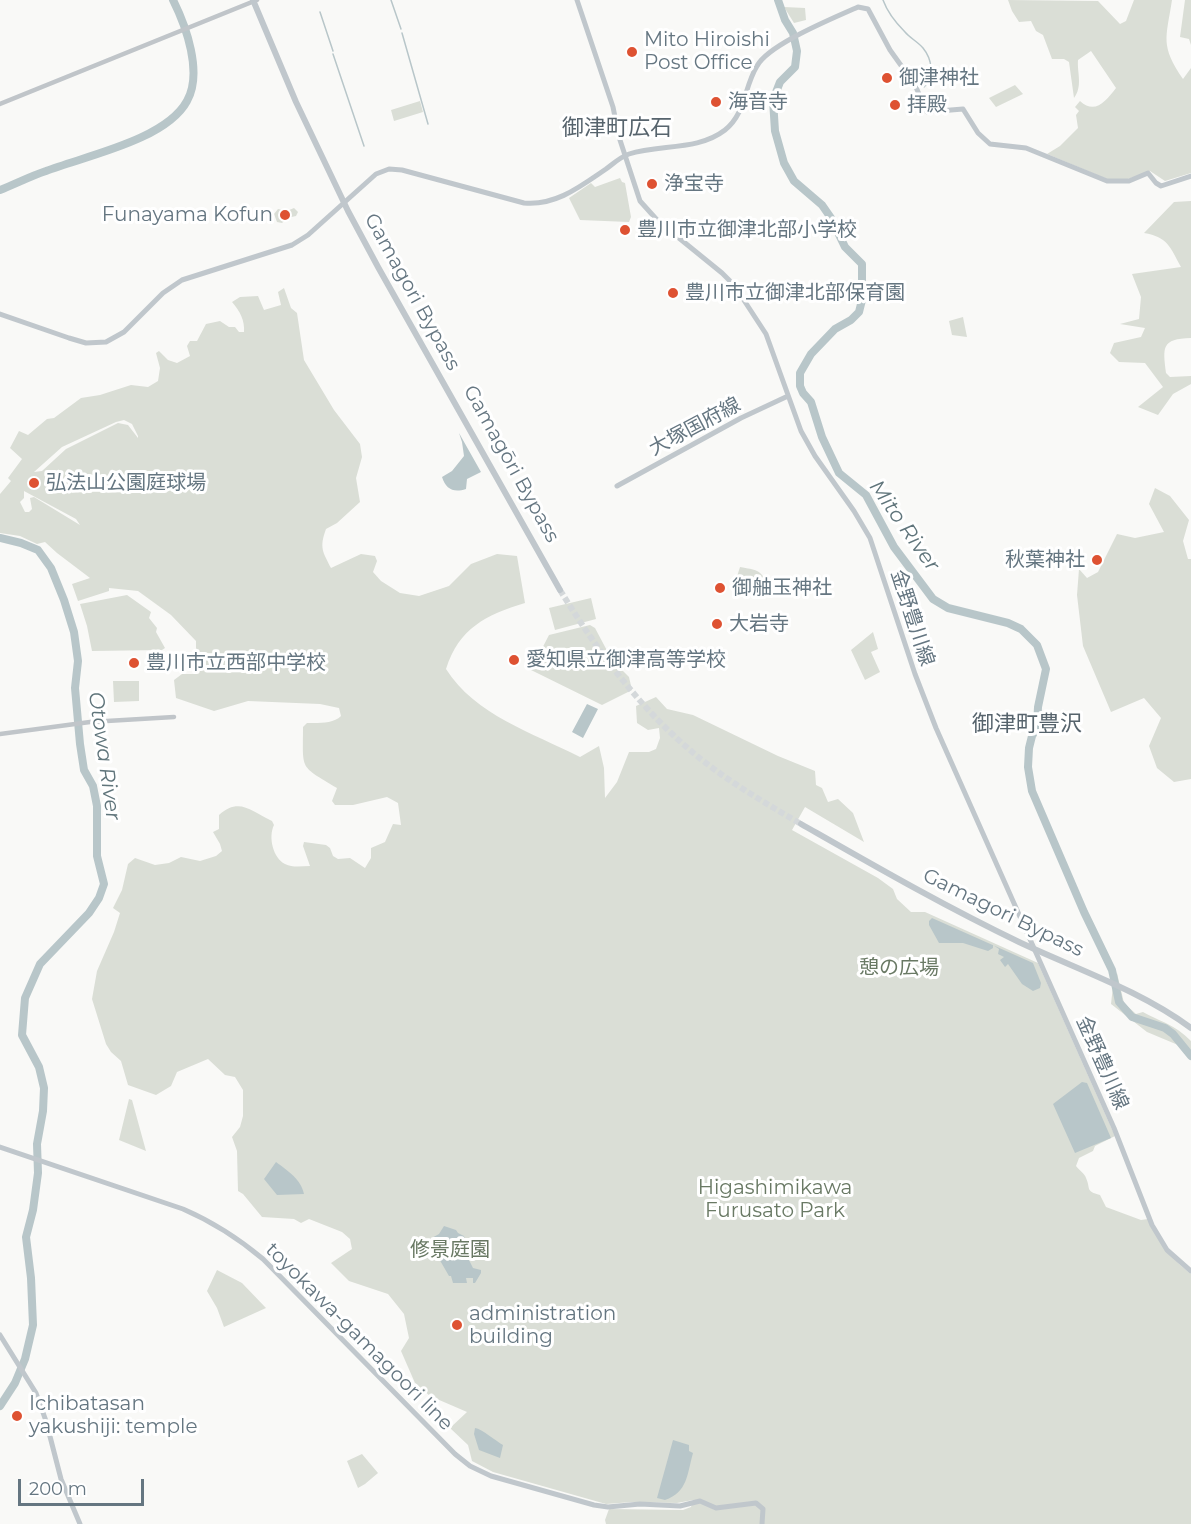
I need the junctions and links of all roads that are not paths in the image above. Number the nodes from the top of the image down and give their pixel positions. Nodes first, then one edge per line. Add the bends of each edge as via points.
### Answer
1 (255, 0) edge
2 (577, 0) edge
3 (0, 104) edge
4 (626, 156) junction
5 (1191, 176) edge
6 (0, 314) edge
7 (788, 396) junction
8 (617, 486) dead end
9 (562, 589) tunnel mouth
10 (174, 717) dead end
11 (0, 734) edge
12 (802, 823) tunnel mouth
13 (1191, 1026) edge
14 (0, 1147) edge
15 (1191, 1271) edge
16 (0, 1335) edge
17 (80, 1524) edge
18 (762, 1524) edge

1 - 3 street
1 - 9 highway, Gamagōri Bypass via 330,168 378,262
2 - 4 main road, 金野豊川線
4 - 5 main road via 702,142 718,135 738,115 759,63 770,51 858,7 868,9 915,85 927,112 963,110 990,144 1026,148 1107,181 1129,181 1148,173 1161,186
4 - 6 main road via 564,196 536,204 402,170 384,171 292,245 182,280 163,293 124,332 106,342 86,343
4 - 7 main road, 金野豊川線 via 637,195 647,212 734,285 766,334
7 - 8 main road, 大塚国府線
7 - 15 main road, 金野豊川線 via 815,456 870,538 936,728 1114,1128 1152,1225 1167,1250
10 - 11 street via 67,724
12 - 13 highway via 1019,940 1125,989
14 - 18 main road, toyokawa-gamagoori line via 183,1209 243,1242 455,1454 482,1472 600,1506 680,1506 699,1501 716,1508 756,1503 763,1509
16 - 17 main road via 30,1381 46,1421 61,1479

